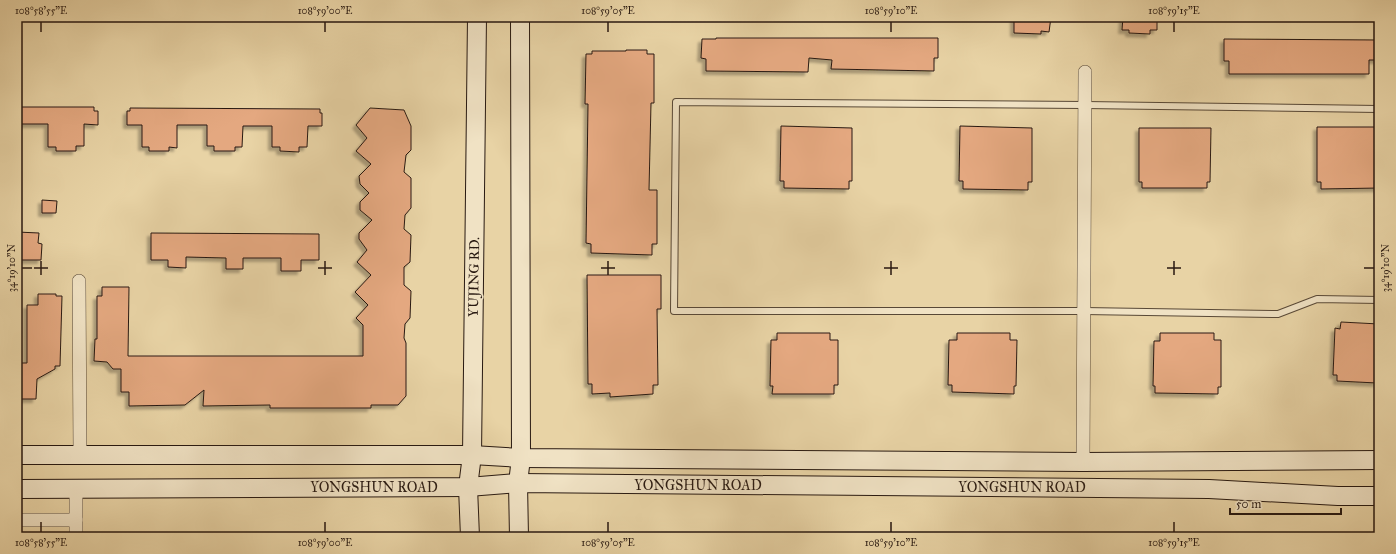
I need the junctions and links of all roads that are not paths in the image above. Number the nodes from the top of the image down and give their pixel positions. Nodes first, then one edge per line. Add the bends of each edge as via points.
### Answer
1 (477, 17) edge
2 (520, 17) edge
3 (1085, 72) dead end
4 (1085, 105) junction
5 (1379, 109) edge
6 (79, 281) dead end
7 (1379, 300) edge
8 (1084, 311) junction
9 (17, 455) edge
10 (80, 455) junction
11 (472, 455) junction
12 (521, 458) junction
13 (1379, 460) edge
14 (1083, 462) junction
15 (518, 483) junction
16 (468, 487) junction
17 (17, 489) edge
18 (76, 489) junction
19 (1379, 496) edge
20 (17, 520) edge
21 (76, 520) junction
22 (76, 537) edge
23 (470, 537) edge
24 (518, 537) edge

1 - 11 main road, YUJING RD.
2 - 12 main road
3 - 4 street
4 - 5 lane
4 - 8 street
4 - 8 lane via 676,102 674,311
6 - 10 street
7 - 8 lane via 1317,299 1278,314
8 - 14 street
9 - 10 main road, YONGSHUN ROAD
10 - 11 main road, YONGSHUN ROAD
11 - 12 main road, YONGSHUN ROAD
11 - 16 main road, YUJING RD.
12 - 14 main road, YONGSHUN ROAD
12 - 15 main road
13 - 14 main road, YONGSHUN ROAD
15 - 16 main road, YONGSHUN ROAD
15 - 19 main road, YONGSHUN ROAD via 1209,489
15 - 24 main road
16 - 18 main road, YONGSHUN ROAD
16 - 23 main road, YUJING RD.
17 - 18 main road, YONGSHUN ROAD
18 - 21 street
20 - 21 street
21 - 22 street

